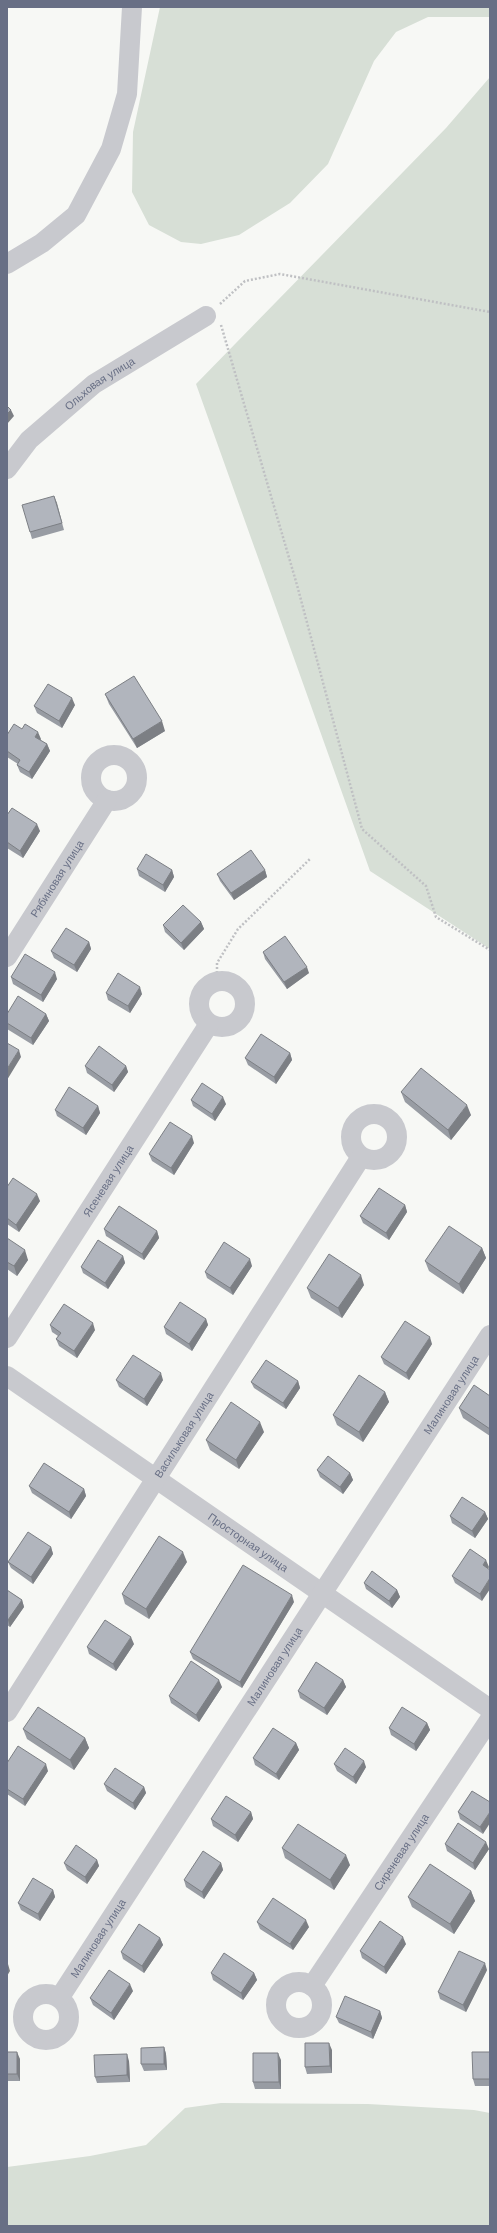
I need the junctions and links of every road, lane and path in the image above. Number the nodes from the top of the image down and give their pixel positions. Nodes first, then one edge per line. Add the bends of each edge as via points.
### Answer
1 (132, 7) edge
2 (7, 264) edge
3 (490, 312) edge
4 (213, 319) junction
5 (7, 469) edge
6 (107, 800) dead end
7 (311, 858) dead end
8 (490, 950) edge
9 (7, 957) edge
10 (217, 981) junction
11 (209, 1024) junction
12 (361, 1157) dead end
13 (490, 1335) edge
14 (7, 1338) edge
15 (7, 1376) edge
16 (157, 1479) junction
17 (323, 1594) junction
18 (490, 1709) edge
19 (7, 1712) edge
20 (490, 1719) edge
21 (312, 1986) dead end
22 (60, 1997) dead end

1 - 2 street via 127,94 111,149 76,215 42,243
3 - 4 path via 280,274 245,281
4 - 5 street, Ольховая улица via 94,384 29,440
4 - 8 path via 297,585 362,829 426,886 436,917
6 - 9 street, Рябиновая улица
7 - 10 path via 238,929 217,963
10 - 11 street via 206,986 198,1003 201,1015
10 - 11 street via 229,982 239,989 245,1000 244,1012 237,1022 226,1028
11 - 14 street, Ясеневая улица
12 - 16 street, Васильковая улица
13 - 17 street, Малиновая улица
15 - 16 street, Просторная улица
16 - 17 street, Просторная улица
16 - 19 street, Васильковая улица
17 - 18 street, Просторная улица
17 - 22 street, Малиновая улица
20 - 21 street, Сиреневая улица

